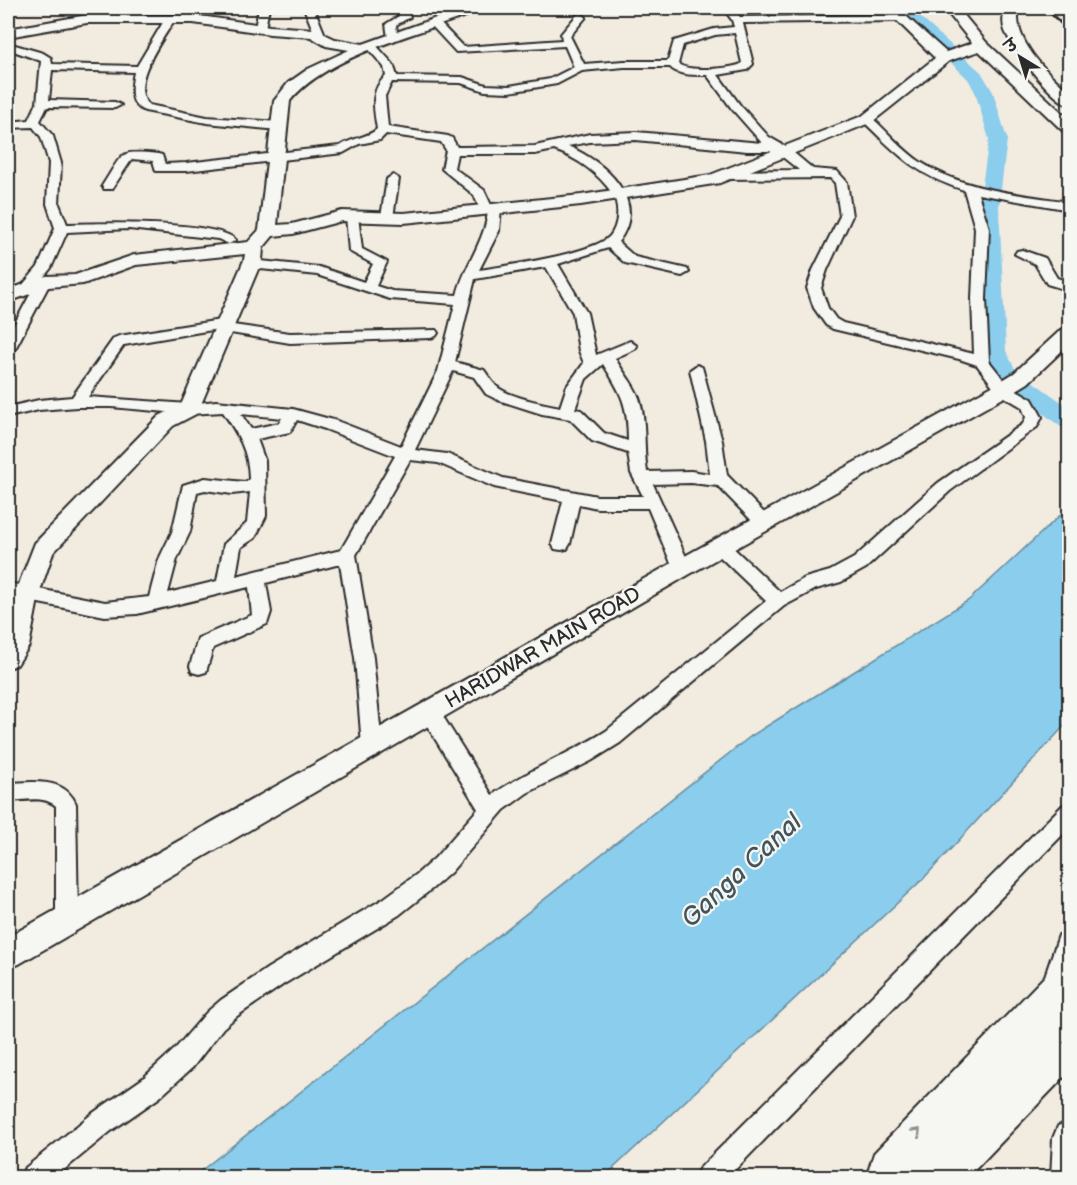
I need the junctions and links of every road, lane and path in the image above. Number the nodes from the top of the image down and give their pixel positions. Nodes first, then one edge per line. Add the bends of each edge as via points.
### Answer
1 (103, 8) edge
2 (264, 8) edge
3 (309, 8) edge
4 (401, 8) edge
5 (475, 8) edge
6 (728, 8) edge
7 (813, 8) edge
8 (951, 8) edge
9 (1012, 8) edge
10 (190, 13) edge
11 (895, 13) edge
12 (581, 17) dead end
13 (10, 18) dead end
14 (806, 18) junction
15 (87, 19) junction
16 (170, 19) junction
17 (435, 24) junction
18 (738, 25) junction
19 (260, 28) junction
20 (25, 30) junction
21 (8, 33) edge
22 (539, 33) dead end
23 (320, 35) junction
24 (393, 38) junction
25 (567, 40) junction
26 (981, 45) junction
27 (365, 47) junction
28 (10, 49) edge
29 (944, 58) junction
30 (673, 64) junction
31 (48, 67) junction
32 (580, 68) junction
33 (140, 69) junction
34 (710, 71) junction
35 (392, 79) junction
36 (1070, 101) edge
37 (43, 103) junction
38 (115, 105) dead end
39 (867, 119) junction
40 (33, 123) junction
41 (8, 125) edge
42 (279, 126) junction
43 (1070, 129) edge
44 (383, 130) junction
45 (555, 146) junction
46 (780, 149) junction
47 (452, 150) junction
48 (275, 158) junction
49 (810, 173) junction
50 (725, 175) junction
51 (393, 179) dead end
52 (108, 186) dead end
53 (981, 189) junction
54 (621, 194) junction
55 (1070, 206) edge
56 (490, 209) junction
57 (352, 216) junction
58 (387, 217) junction
59 (62, 228) junction
60 (268, 231) junction
61 (229, 240) dead end
62 (610, 242) junction
63 (1022, 254) dead end
64 (252, 256) junction
65 (550, 262) junction
66 (682, 272) dead end
67 (470, 276) junction
68 (35, 286) junction
69 (1070, 287) edge
70 (368, 288) junction
71 (8, 296) edge
72 (463, 300) junction
73 (226, 325) junction
74 (1070, 332) edge
75 (431, 333) dead end
76 (630, 346) dead end
77 (8, 349) edge
78 (599, 359) junction
79 (982, 363) junction
80 (447, 365) junction
81 (697, 370) dead end
82 (1010, 384) junction
83 (77, 402) junction
84 (228, 407) junction
85 (189, 409) junction
86 (8, 412) edge
87 (567, 412) junction
88 (293, 414) junction
89 (249, 438) junction
90 (636, 450) junction
91 (405, 454) junction
92 (641, 478) junction
93 (723, 481) junction
94 (257, 482) junction
95 (572, 497) junction
96 (654, 502) junction
97 (764, 523) junction
98 (561, 544) dead end
99 (721, 547) junction
100 (347, 555) junction
101 (682, 568) junction
102 (256, 579) junction
103 (225, 586) junction
104 (8, 590) edge
105 (27, 594) junction
106 (778, 601) junction
107 (156, 603) junction
108 (8, 658) edge
109 (200, 666) dead end
110 (430, 713) junction
111 (372, 746) junction
112 (8, 792) edge
113 (490, 810) junction
114 (1070, 812) edge
115 (67, 919) junction
116 (1070, 946) edge
117 (8, 953) edge
118 (1070, 1012) edge
119 (1070, 1063) edge
120 (1070, 1138) edge
121 (33, 1178) edge
122 (708, 1178) edge
123 (883, 1178) edge
124 (916, 1178) edge
125 (943, 1178) edge
126 (1068, 1178) edge

1 - 15 street
2 - 19 street
3 - 23 street
4 - 24 street via 405,17 391,24
5 - 17 street
6 - 18 street
7 - 14 street
8 - 26 street
9 - 36 street via 1009,25 1046,80
10 - 16 street
10 - 19 street
11 - 14 street
11 - 29 street
12 - 25 street
13 - 20 street
14 - 18 street
15 - 16 street
15 - 20 street
16 - 33 street
17 - 24 street
17 - 25 street via 460,50
18 - 30 street via 678,43
18 - 34 street via 747,67
19 - 23 street
20 - 21 street
22 - 25 street
23 - 27 street via 331,43
24 - 27 street
25 - 32 street
26 - 29 street
26 - 43 street
27 - 35 street via 389,66
27 - 42 street via 287,92
28 - 31 street via 44,56
29 - 39 street
30 - 32 street
30 - 34 street via 682,70
31 - 33 street
31 - 37 street
32 - 35 street via 552,82 509,89 485,88 462,80
33 - 42 street via 136,96 145,108 207,120
34 - 46 street via 765,140
35 - 44 street via 385,82 378,97
37 - 38 street
37 - 40 street
39 - 46 street
39 - 53 street via 918,166
40 - 41 street
40 - 59 street via 51,143 56,178 53,204
42 - 48 street
44 - 47 street via 444,139
44 - 48 street via 376,137 355,141 343,149
45 - 46 street via 590,138 636,136
45 - 47 street via 496,152
45 - 54 street via 587,159
46 - 49 street
46 - 50 street
47 - 56 street via 448,170 480,193
48 - 52 street via 164,168 158,167 158,158 130,155
48 - 60 street
49 - 50 street
49 - 79 street via 836,175 845,198 844,225 814,288 831,322
50 - 54 street
51 - 58 street
53 - 55 street via 1036,195
53 - 79 street via 975,200 982,228
54 - 56 street
54 - 62 street via 624,214
56 - 58 street
56 - 67 street via 492,231
57 - 58 street
57 - 60 street
57 - 70 street via 356,251 380,262
59 - 61 street via 129,225 221,235
59 - 68 street
60 - 64 street
62 - 65 street
62 - 66 street via 630,260
63 - 69 street via 1040,261 1052,280
64 - 68 street via 134,260 77,280
64 - 70 street via 319,271
64 - 73 street
65 - 67 street
65 - 78 street via 583,321 584,348
67 - 72 street
68 - 71 street
68 - 77 street
70 - 72 street via 397,296
72 - 80 street
73 - 75 street via 290,338
73 - 83 street via 119,341
73 - 85 street
74 - 82 street, HARIDWAR MAIN ROAD
76 - 78 street
78 - 87 street via 577,379
78 - 90 street via 631,397
79 - 82 street
80 - 87 street via 478,373 491,390 503,396 542,409
80 - 91 street
81 - 93 street via 714,441 716,469
82 - 97 street, HARIDWAR MAIN ROAD
82 - 106 street via 1032,410 1034,417 1029,427 944,487 860,562
83 - 85 street
83 - 86 street
84 - 85 street
84 - 88 street
84 - 89 street
85 - 105 street via 166,421 43,549
87 - 90 street via 581,417 598,437
88 - 89 street via 284,428 255,432
88 - 91 street
89 - 94 street via 257,461
90 - 92 street
91 - 95 street via 429,455 488,480
91 - 100 street
92 - 93 street
92 - 96 street
93 - 97 street
94 - 103 street via 260,496 252,530 233,544
94 - 107 street via 245,488 198,485 189,489 181,532 168,559
95 - 96 street via 597,502
95 - 98 street
96 - 101 street
97 - 99 street, HARIDWAR MAIN ROAD
99 - 101 street, HARIDWAR MAIN ROAD
99 - 106 street
100 - 102 street
100 - 111 street via 364,658
101 - 110 street, HARIDWAR MAIN ROAD
102 - 103 street
102 - 109 street via 261,619 205,643
103 - 107 street
104 - 105 street
105 - 107 street via 105,609
105 - 108 street via 17,646
106 - 113 street via 613,737 520,787
110 - 111 street, HARIDWAR MAIN ROAD
110 - 113 street
111 - 115 street, HARIDWAR MAIN ROAD
112 - 115 street via 55,792 66,804
113 - 121 street via 425,881 391,907 229,1008 184,1059
114 - 122 street
115 - 117 street, HARIDWAR MAIN ROAD
123 -> 116 street via 886,1165 1057,986
118 - 124 street
119 - 125 street via 1061,1058 1055,1062
120 - 126 street

